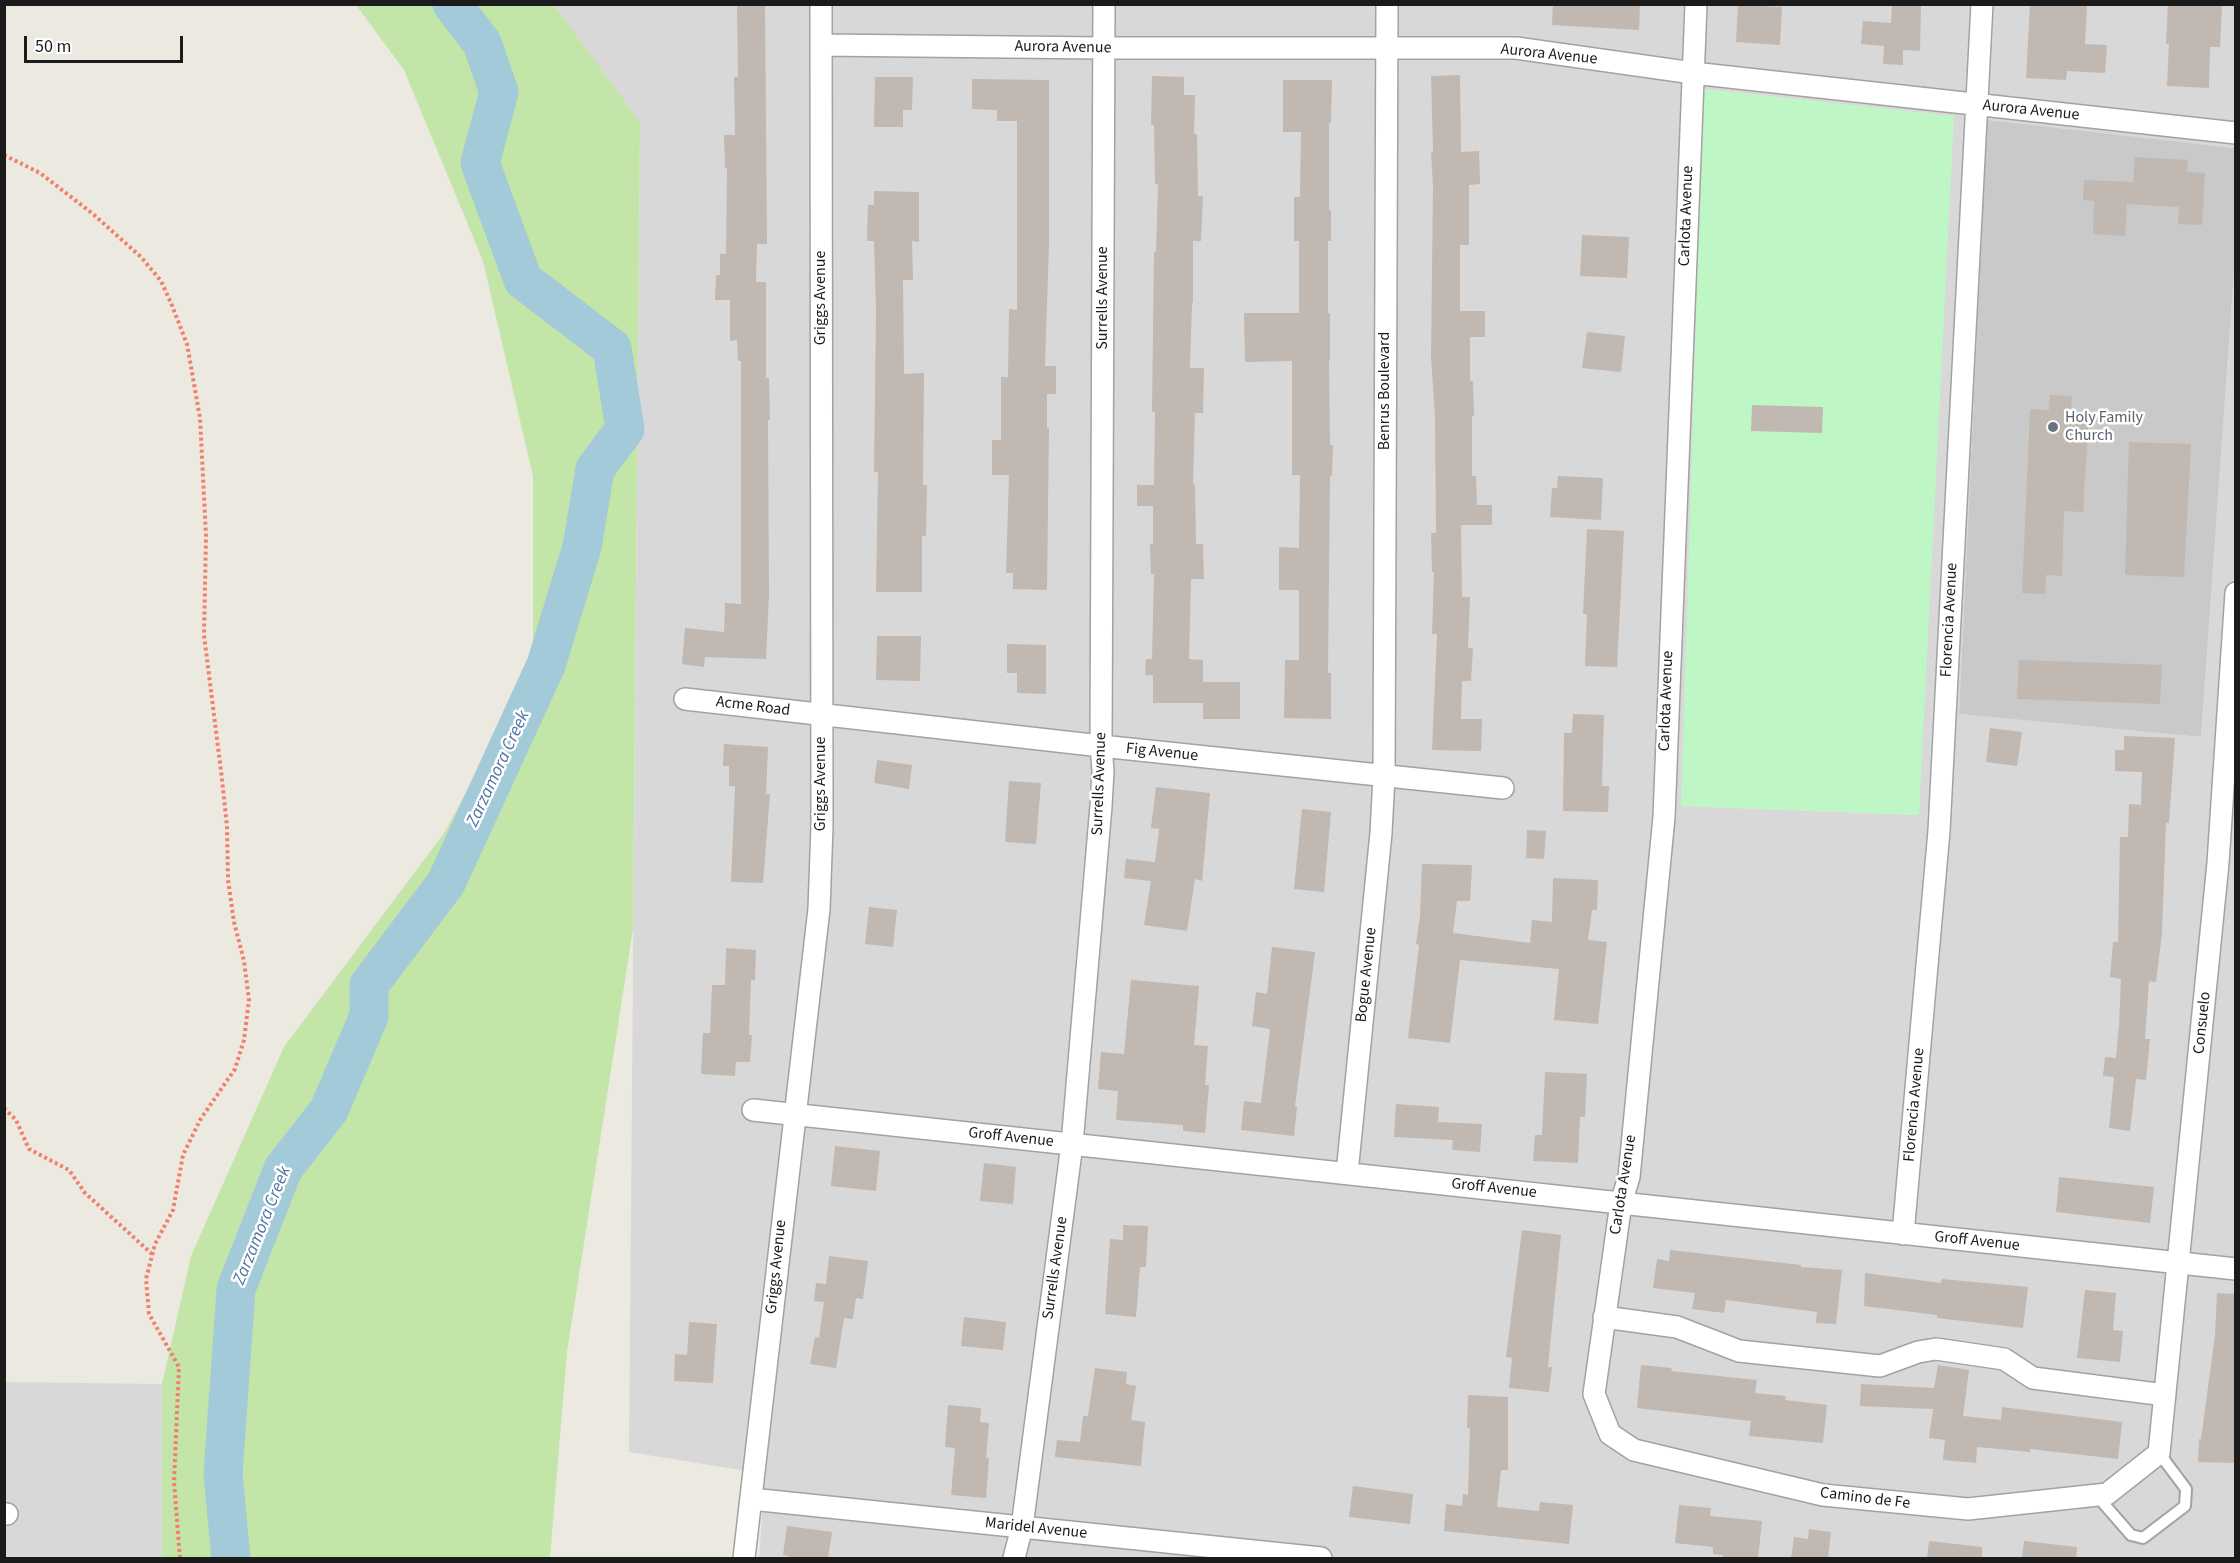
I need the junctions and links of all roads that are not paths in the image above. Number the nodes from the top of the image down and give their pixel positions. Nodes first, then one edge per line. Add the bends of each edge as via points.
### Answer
1 (821, 4) edge
2 (1104, 4) edge
3 (1387, 4) edge
4 (1695, 4) edge
5 (1982, 4) edge
6 (821, 45) junction
7 (1104, 48) junction
8 (1387, 49) junction
9 (1693, 73) junction
10 (1977, 105) junction
11 (2235, 133) edge
12 (2235, 593) edge
13 (685, 699) dead end
14 (821, 714) junction
15 (1101, 746) junction
16 (1384, 777) junction
17 (1503, 788) dead end
18 (753, 1110) dead end
19 (794, 1114) junction
20 (1072, 1144) junction
21 (1347, 1173) junction
22 (1621, 1203) junction
23 (1903, 1234) junction
24 (2179, 1264) junction
25 (2235, 1269) edge
26 (1604, 1317) junction
27 (1594, 1394) joint
28 (2165, 1395) junction
29 (2159, 1453) junction
30 (2097, 1496) junction
31 (751, 1499) junction
32 (1022, 1527) junction
33 (744, 1558) edge
34 (1014, 1558) edge
35 (1321, 1558) edge

1 - 6 street, Griggs Avenue
2 - 7 street, Surrells Avenue
3 - 8 street, Benrus Boulevard
4 - 9 street, Carlota Avenue
5 - 10 street, Florencia Avenue
6 - 7 street, Aurora Avenue
6 - 14 street, Griggs Avenue
7 - 8 street, Aurora Avenue
7 - 15 street, Surrells Avenue
8 - 9 street, Aurora Avenue via 1516,48
8 - 16 street, Benrus Boulevard
9 - 10 street, Aurora Avenue
9 - 22 street, Carlota Avenue via 1664,817 1629,1177
10 - 11 street, Aurora Avenue
10 - 23 street, Florencia Avenue via 1939,831
12 - 24 street, Consuelo via 2218,862
13 - 14 street, Acme Road
14 - 15 street, Fig Avenue
14 - 19 street, Griggs Avenue via 819,909
15 - 16 street, Fig Avenue
15 - 20 street, Surrells Avenue via 1101,806
16 - 17 street, Fig Avenue
16 - 21 street, Bogue Avenue
18 - 19 street, Groff Avenue
19 - 20 street, Groff Avenue
19 - 31 street, Griggs Avenue
20 - 21 street, Groff Avenue
20 - 32 street, Surrells Avenue
21 - 22 street, Groff Avenue
22 - 23 street, Groff Avenue
22 - 26 street, Carlota Avenue
23 - 24 street, Groff Avenue
24 - 25 street, Groff Avenue
24 - 28 street, Consuelo
26 - 27 street, Carlota Avenue
26 - 28 street via 1677,1327 1739,1350 1880,1366 1936,1349 2004,1359 2033,1378
27 - 30 street, Camino de Fe via 1610,1434 1635,1450 1823,1495 1968,1509
28 - 29 street, Consuelo
29 - 30 street, Camino de Fe via 2107,1494
29 - 30 lane via 2186,1489 2185,1506 2143,1538 2131,1535
31 - 32 street, Maridel Avenue
31 - 33 street, Griggs Avenue
32 - 34 street, Surrells Avenue
32 - 35 street, Maridel Avenue

